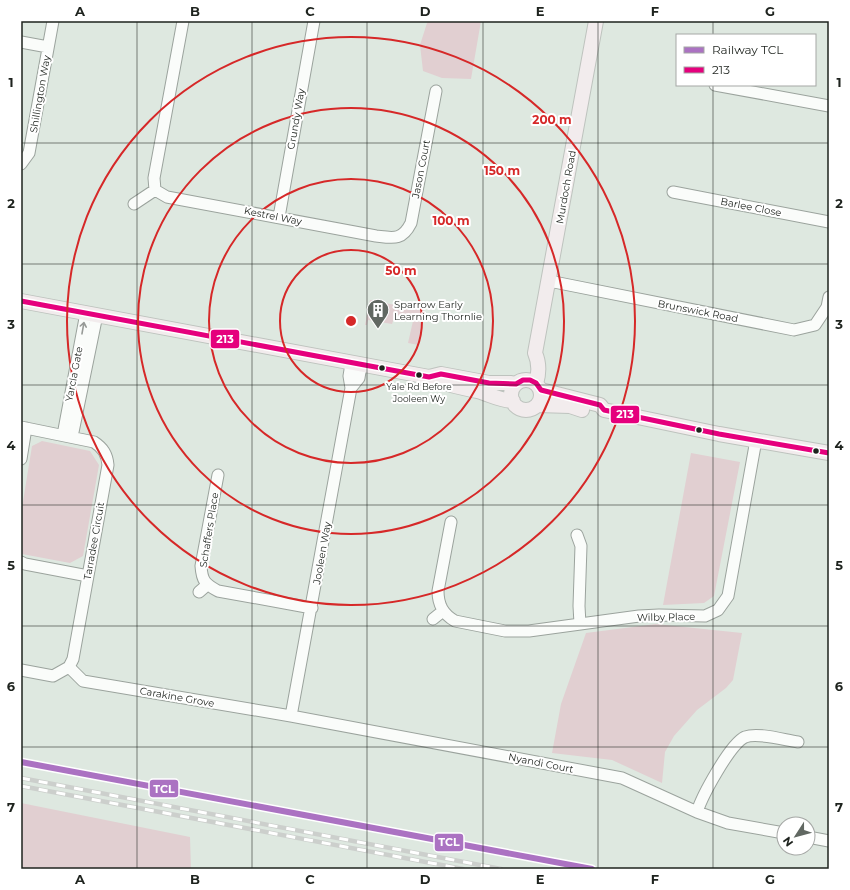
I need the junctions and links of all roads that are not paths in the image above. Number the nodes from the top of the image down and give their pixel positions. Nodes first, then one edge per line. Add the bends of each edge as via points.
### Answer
1 (53, 21) edge
2 (183, 21) edge
3 (314, 21) edge
4 (596, 21) edge
5 (21, 42) edge
6 (48, 47) junction
7 (720, 86) edge
8 (436, 91) dead end
9 (829, 106) edge
10 (21, 164) edge
11 (155, 190) junction
12 (673, 192) dead end
13 (134, 204) dead end
14 (279, 217) junction
15 (829, 222) edge
16 (393, 238) joint
17 (549, 281) junction
18 (829, 297) edge
19 (21, 301) edge
20 (91, 314) junction
21 (356, 364) junction
22 (429, 378) junction
23 (529, 384) junction
24 (513, 402) junction
25 (538, 405) junction
26 (604, 410) junction
27 (24, 428) edge
28 (68, 436) junction
29 (756, 440) junction
30 (829, 453) edge
31 (21, 459) edge
32 (218, 475) dead end
33 (451, 522) dead end
34 (577, 535) dead end
35 (21, 562) edge
36 (88, 576) junction
37 (312, 608) junction
38 (444, 611) junction
39 (433, 619) dead end
40 (580, 624) junction
41 (69, 667) junction
42 (21, 670) edge
43 (291, 716) junction
44 (798, 742) dead end
45 (696, 812) junction
46 (776, 832) edge
47 (816, 839) edge
48 (829, 841) edge

1 - 6 street, Shillington Way
2 - 11 street via 154,178
3 - 14 street, Grundy Way
4 - 17 main road, Murdoch Road
5 - 6 street
6 - 10 street, Shillington Way via 29,153
7 - 9 street
8 - 16 street, Jason Court via 411,223 404,234
11 - 13 street
11 - 14 street, Kestrel Way via 167,197
12 - 15 street, Barlee Close
14 - 16 street, Kestrel Way
17 - 18 street, Brunswick Road via 794,330 815,325 827,307
17 - 23 main road, Murdoch Road via 536,353 538,377
19 - 20 main road
20 - 21 main road
20 - 28 street, Yarcla Gate
21 - 22 main road
21 - 37 street, Jooleen Way via 358,378 351,388
22 - 23 main road via 442,374 489,383
22 - 24 main road
23 - 24 main road via 512,392
23 - 25 main road via 541,398
23 - 26 main road via 600,405
24 - 25 main road via 524,410
25 - 26 main road via 570,406 598,412
26 - 29 main road
27 - 28 street, Tarradee Circuit
27 - 31 street
28 - 36 street, Tarradee Circuit via 94,442 107,455 108,465
29 - 30 main road
29 - 40 street, Wilby Place via 728,596 718,610 705,616 639,616
32 - 37 street, Schaffers Place via 201,566 203,588
33 - 38 street via 438,591 440,605
34 - 40 street via 581,546
35 - 36 street
36 - 41 street, Tarradee Circuit via 73,659
37 - 43 street, Jooleen Way
38 - 39 street
38 - 40 street, Wilby Place via 455,621 505,631 529,631
41 - 42 street via 53,676
41 - 43 street, Carakine Grove via 83,681
43 - 45 street, Nyandi Court via 622,778
44 - 45 street via 761,735 745,737 733,748 704,794
45 - 46 street, Nyandi Court via 728,823
47 - 48 street

